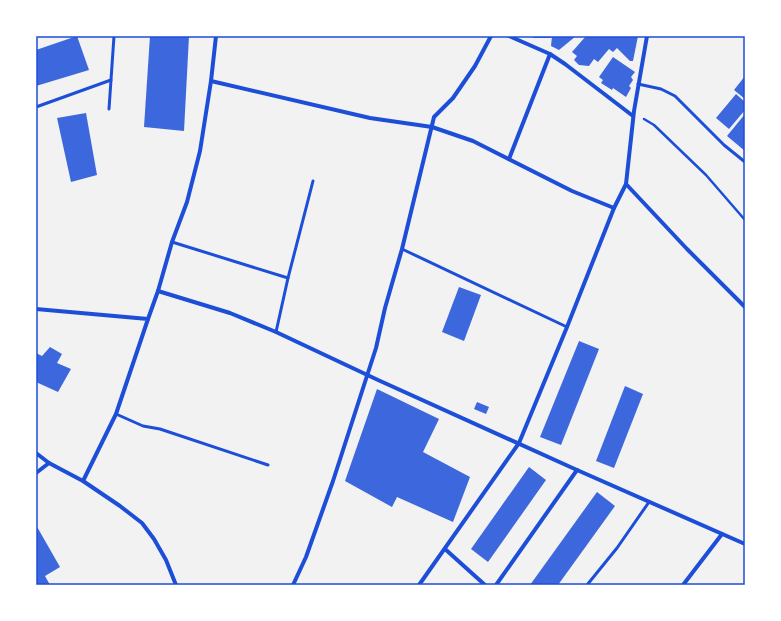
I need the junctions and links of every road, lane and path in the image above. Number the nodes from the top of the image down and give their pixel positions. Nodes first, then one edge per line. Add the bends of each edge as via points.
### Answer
1 (114, 36) edge
2 (216, 36) edge
3 (491, 36) edge
4 (509, 36) edge
5 (647, 36) edge
6 (550, 54) junction
7 (111, 80) junction
8 (211, 82) junction
9 (638, 84) junction
10 (36, 107) edge
11 (109, 109) dead end
12 (633, 114) junction
13 (432, 127) junction
14 (509, 159) junction
15 (745, 162) edge
16 (312, 181) dead end
17 (626, 184) junction
18 (614, 208) junction
19 (745, 220) edge
20 (172, 242) junction
21 (402, 249) junction
22 (288, 278) junction
23 (158, 292) junction
24 (745, 306) edge
25 (36, 309) edge
26 (148, 319) junction
27 (567, 326) junction
28 (276, 332) junction
29 (368, 375) junction
30 (116, 414) junction
31 (519, 443) junction
32 (36, 453) edge
33 (49, 463) junction
34 (268, 465) dead end
35 (578, 470) junction
36 (36, 473) edge
37 (82, 481) junction
38 (649, 502) junction
39 (722, 534) junction
40 (745, 544) edge
41 (445, 549) junction
42 (176, 585) edge
43 (292, 585) edge
44 (419, 585) edge
45 (485, 585) edge
46 (496, 585) edge
47 (587, 585) edge
48 (683, 585) edge

1 - 7 lane
2 - 8 street
3 - 13 street via 475,66 453,98 434,117
4 - 6 street
5 - 9 street
6 - 12 street
6 - 14 street
7 - 10 lane
7 - 11 lane
8 - 13 street via 370,118
8 - 20 street via 200,151 187,202
9 - 12 street
9 - 15 lane via 661,89 675,96 724,145
12 - 17 street
12 - 19 path via 654,125 706,175
13 - 14 street via 473,141
13 - 21 street
14 - 18 street via 572,191
16 - 22 lane
17 - 18 street
17 - 24 street
18 - 27 street
20 - 22 lane
20 - 23 street
21 - 27 lane
21 - 29 street
22 - 28 lane
23 - 26 street
23 - 28 street via 230,313
25 - 26 street
26 - 30 street
27 - 31 street
28 - 29 street
29 - 31 street
29 - 43 street via 306,557
30 - 34 lane via 143,426 160,429
30 - 37 street
31 - 35 street
31 - 41 street
32 - 33 street
33 - 36 street
33 - 37 street
35 - 38 street
35 - 46 street
37 - 42 street via 142,523 166,560
38 - 39 street
38 - 47 lane
39 - 40 street
39 - 48 street
41 - 44 street
41 - 45 street

